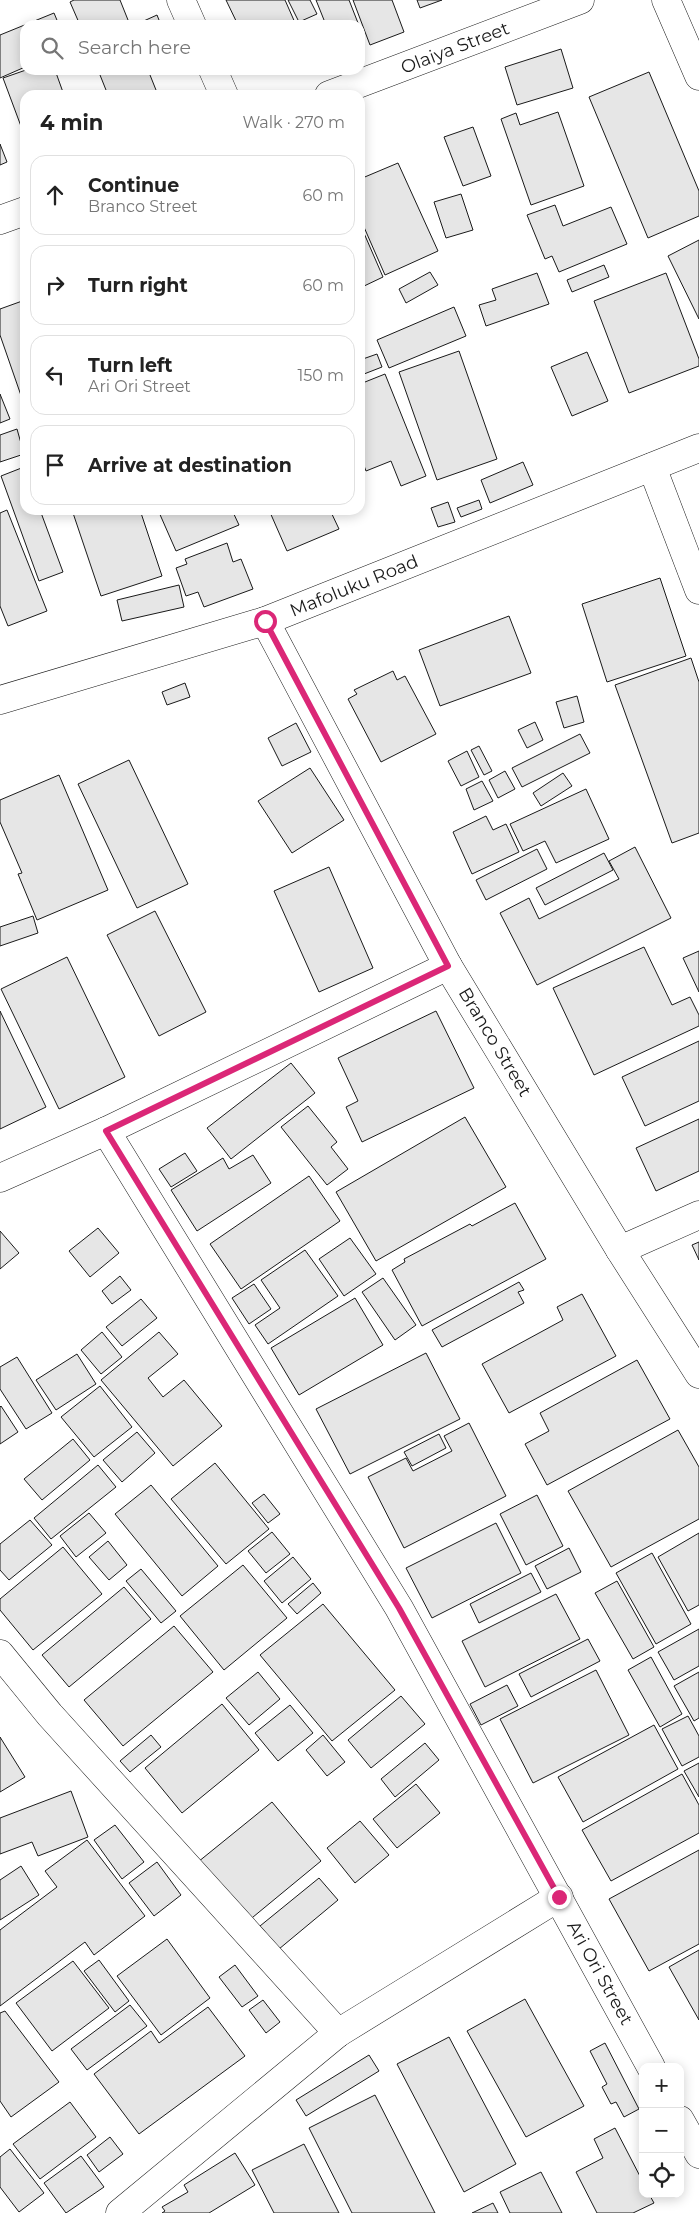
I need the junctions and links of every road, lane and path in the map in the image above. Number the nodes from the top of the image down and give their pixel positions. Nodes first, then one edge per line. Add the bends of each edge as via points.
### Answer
1 (181, 0) edge
2 (580, 0) edge
3 (666, 0) edge
4 (190, 20) edge
5 (215, 75) edge
6 (699, 76) edge
7 (222, 90) edge
8 (342, 90) edge
9 (20, 213) edge
10 (0, 220) edge
11 (699, 448) edge
12 (652, 467) junction
13 (699, 590) edge
14 (265, 621) junction
15 (0, 700) edge
16 (448, 966) junction
17 (106, 1131) junction
18 (0, 1178) edge
19 (699, 1214) edge
20 (620, 1250) junction
21 (699, 1374) edge
22 (0, 1654) edge
23 (559, 1897) junction
24 (338, 2033) junction
25 (649, 2063) edge
26 (684, 2127) edge
27 (699, 2154) edge
28 (120, 2213) edge

1 - 4 street
2 - 8 street, Olaiya Street
3 - 6 street
5 - 7 street
9 - 10 street
11 - 12 street, Mafoluku Road
12 - 13 street
12 - 14 street, Mafoluku Road
14 - 15 street, Mafoluku Road
14 - 16 street, Branco Street
16 - 17 street
16 - 20 street, Branco Street
17 - 18 street
17 - 23 street, Ari Ori Street via 399,1608
19 - 20 street
20 - 21 street, Branco Street
22 - 24 street via 50,1714
23 - 24 street
23 - 25 street, Ari Ori Street
24 - 28 street
26 - 27 street

